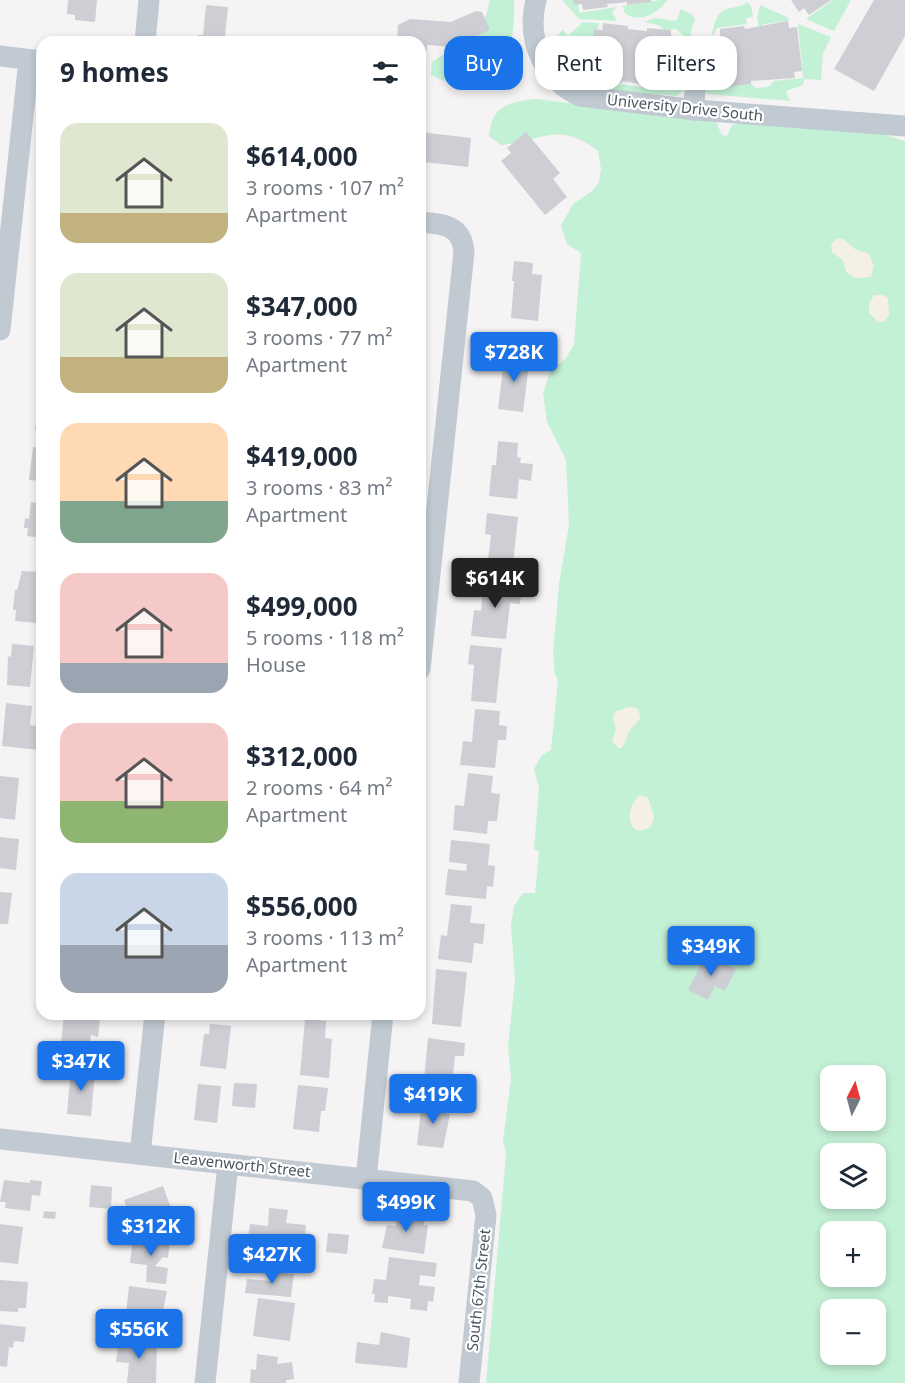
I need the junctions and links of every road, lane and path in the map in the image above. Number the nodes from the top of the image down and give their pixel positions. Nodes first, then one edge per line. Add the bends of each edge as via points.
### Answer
1 (149, 0) edge
2 (536, 0) edge
3 (146, 36) edge
4 (0, 56) edge
5 (36, 60) edge
6 (695, 90) edge
7 (693, 110) junction
8 (905, 126) edge
9 (426, 223) edge
10 (0, 330) edge
11 (426, 612) edge
12 (154, 1020) edge
13 (382, 1020) edge
14 (0, 1139) edge
15 (140, 1154) junction
16 (228, 1164) junction
17 (366, 1179) junction
18 (482, 1198) joint
19 (204, 1383) edge
20 (469, 1383) edge

1 - 3 street
2 - 7 street, University Drive South via 533,32 537,51 547,71 568,90 595,99
4 - 5 street
5 - 10 street
6 - 7 street
7 - 8 street, University Drive South
9 - 11 street via 452,228 463,240 464,252
12 - 15 street
13 - 17 street
14 - 15 street, Leavenworth Street
15 - 16 street, Leavenworth Street
16 - 17 street, Leavenworth Street
16 - 19 street
17 - 18 street, Leavenworth Street via 465,1188
18 - 20 street, South 67th Street via 486,1215

